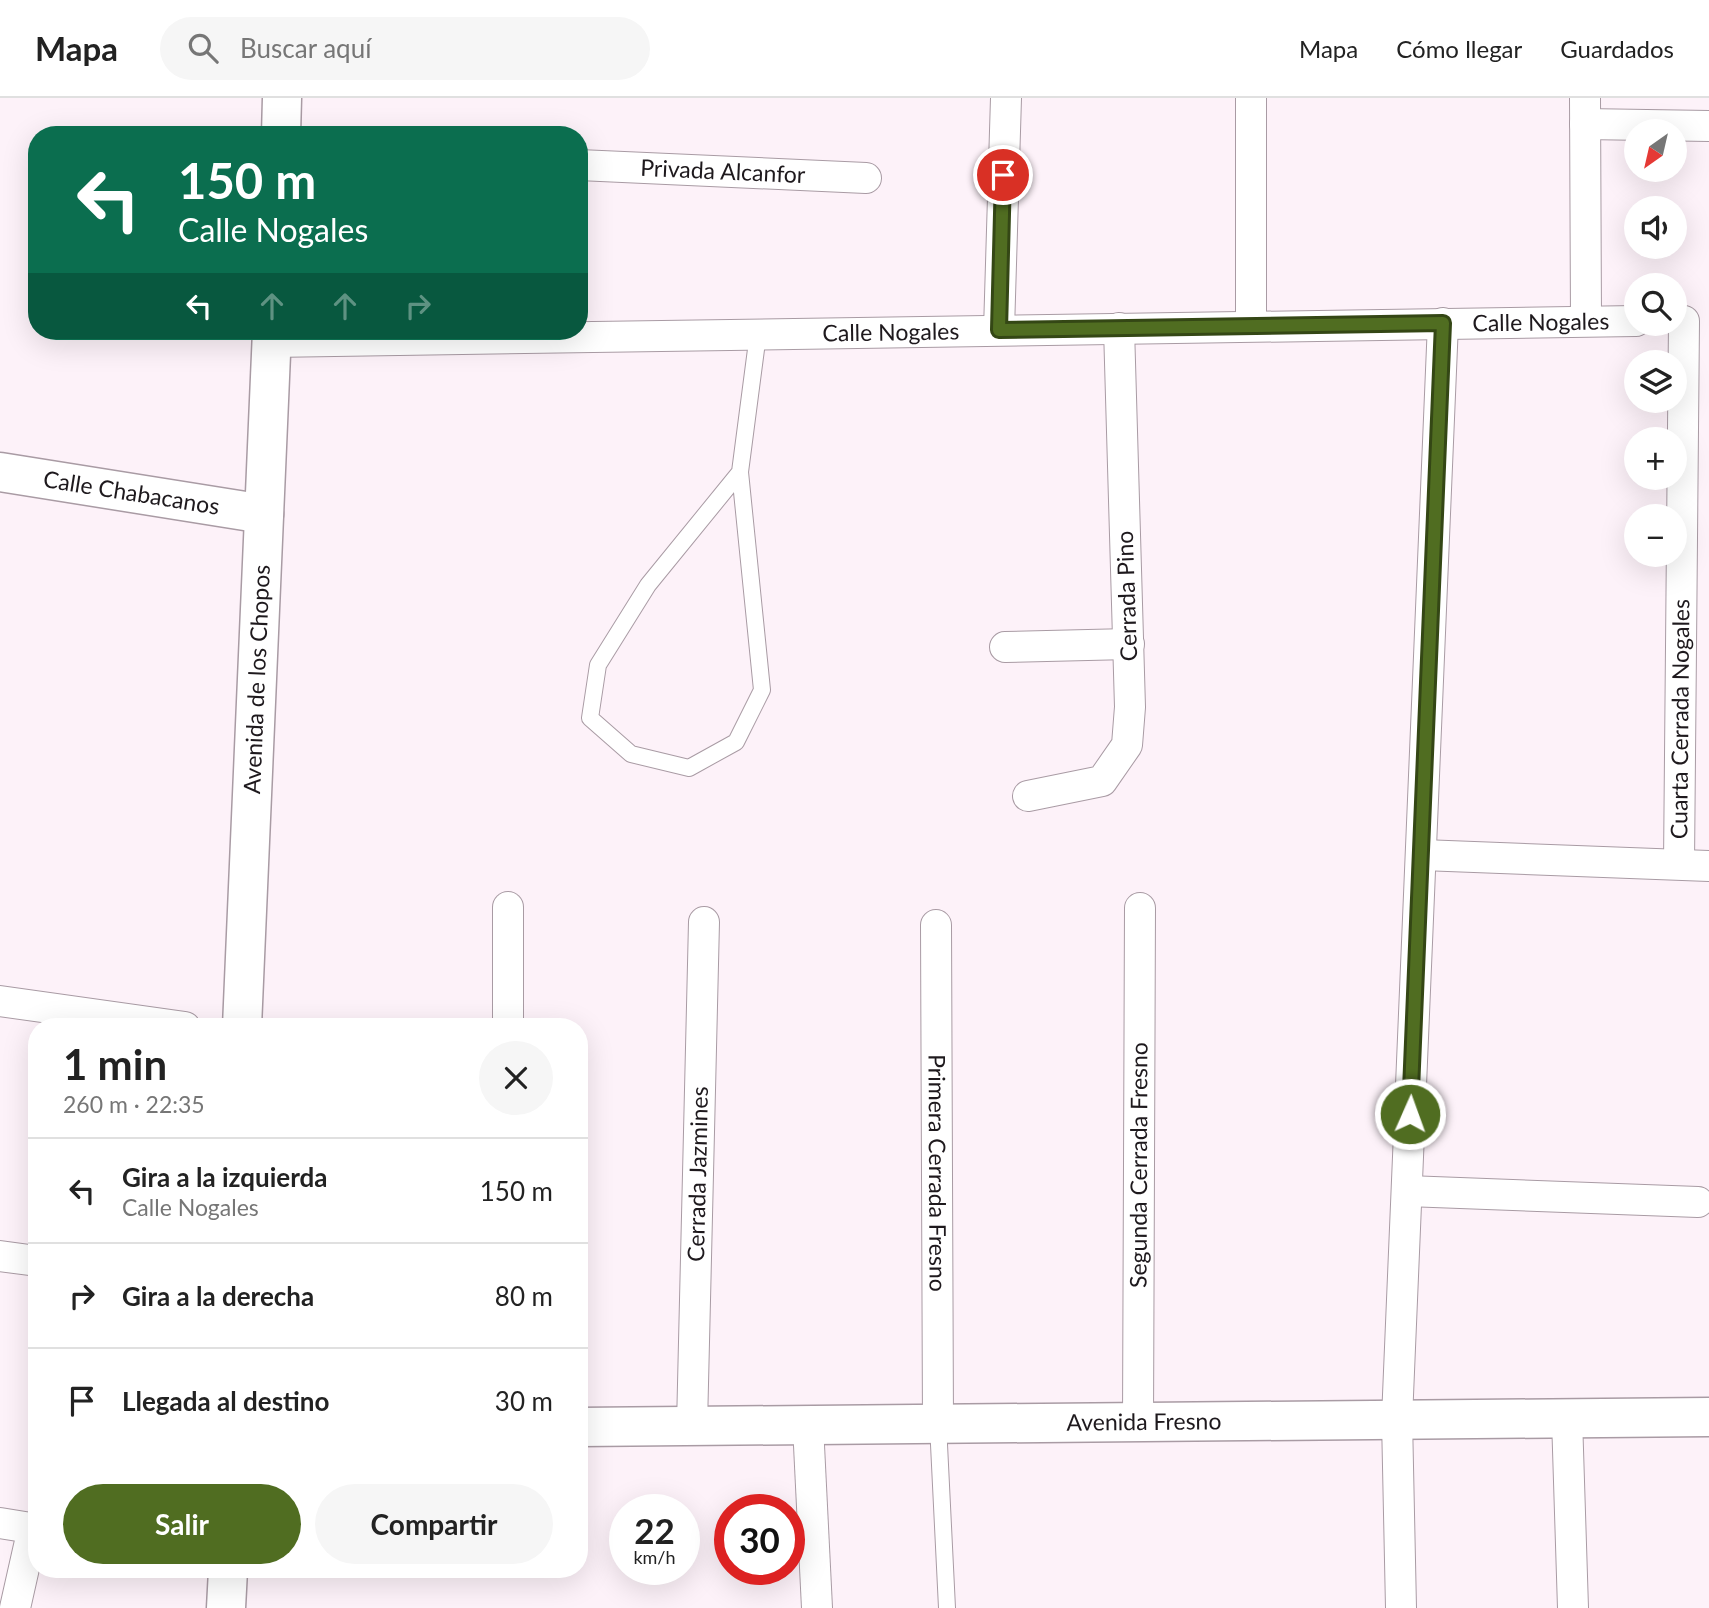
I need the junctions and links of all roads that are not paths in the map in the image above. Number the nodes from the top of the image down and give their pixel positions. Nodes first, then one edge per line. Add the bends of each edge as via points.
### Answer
1 (282, 98) edge
2 (1006, 98) edge
3 (1251, 98) edge
4 (1585, 111) edge
5 (281, 126) edge
6 (1709, 126) edge
7 (588, 165) edge
8 (866, 178) dead end
9 (1586, 320) junction
10 (1624, 321) edge
11 (1689, 321) edge
12 (1443, 323) junction
13 (1251, 326) junction
14 (1119, 328) junction
15 (999, 330) junction
16 (758, 334) junction
17 (588, 335) edge
18 (272, 340) edge
19 (0, 472) edge
20 (740, 472) junction
21 (264, 514) junction
22 (1129, 644) junction
23 (1005, 647) dead end
24 (1028, 796) dead end
25 (1422, 855) junction
26 (1679, 864) junction
27 (1709, 866) edge
28 (508, 907) dead end
29 (1140, 908) dead end
30 (704, 922) dead end
31 (936, 925) dead end
32 (0, 1001) edge
33 (121, 1018) edge
34 (242, 1018) edge
35 (508, 1018) edge
36 (1407, 1191) junction
37 (1698, 1202) dead end
38 (0, 1256) edge
39 (28, 1260) edge
40 (1709, 1417) edge
41 (1567, 1418) junction
42 (1397, 1419) junction
43 (1138, 1422) junction
44 (938, 1424) junction
45 (808, 1425) junction
46 (692, 1426) junction
47 (588, 1427) edge
48 (0, 1523) edge
49 (28, 1527) edge
50 (28, 1556) edge
51 (228, 1578) edge
52 (15, 1608) edge
53 (226, 1608) edge
54 (817, 1608) edge
55 (947, 1608) edge
56 (1401, 1608) edge
57 (1573, 1608) edge

1 - 5 street
2 - 15 street
3 - 13 street
4 - 6 street
4 - 9 street
7 - 8 street, Privada Alcanfor
9 - 10 street, Calle Nogales
9 - 12 street, Calle Nogales
11 - 26 street, Cuarta Cerrada Nogales
12 - 13 street, Calle Nogales
12 - 25 street
13 - 14 street, Calle Nogales
14 - 15 street, Calle Nogales
14 - 22 street, Cerrada Pino
15 - 16 street, Calle Nogales
16 - 17 street, Calle Nogales
16 - 20 lane
18 - 21 street, Avenida de los Chopos
19 - 21 street, Calle Chabacanos
20 - 20 lane via 762,690 736,742 689,768 631,754 590,718 598,665 648,585
21 - 34 street, Avenida de los Chopos
22 - 23 street
22 - 24 street, Cerrada Pino via 1127,745 1102,781
25 - 26 street
25 - 36 street
26 - 27 street
28 - 35 street
29 - 43 street, Segunda Cerrada Fresno
30 - 46 street, Cerrada Jazmines
31 - 44 street, Primera Cerrada Fresno
32 - 33 street
36 - 37 street
36 - 42 street
38 - 39 street
40 - 41 street, Avenida Fresno
41 - 42 street, Avenida Fresno
41 - 57 street
42 - 43 street, Avenida Fresno
42 - 56 street
43 - 44 street, Avenida Fresno
44 - 45 street, Avenida Fresno
44 - 55 lane
45 - 46 street, Avenida Fresno
45 - 54 street
46 - 47 street, Avenida Fresno
48 - 49 street
50 - 52 street
51 - 53 street

